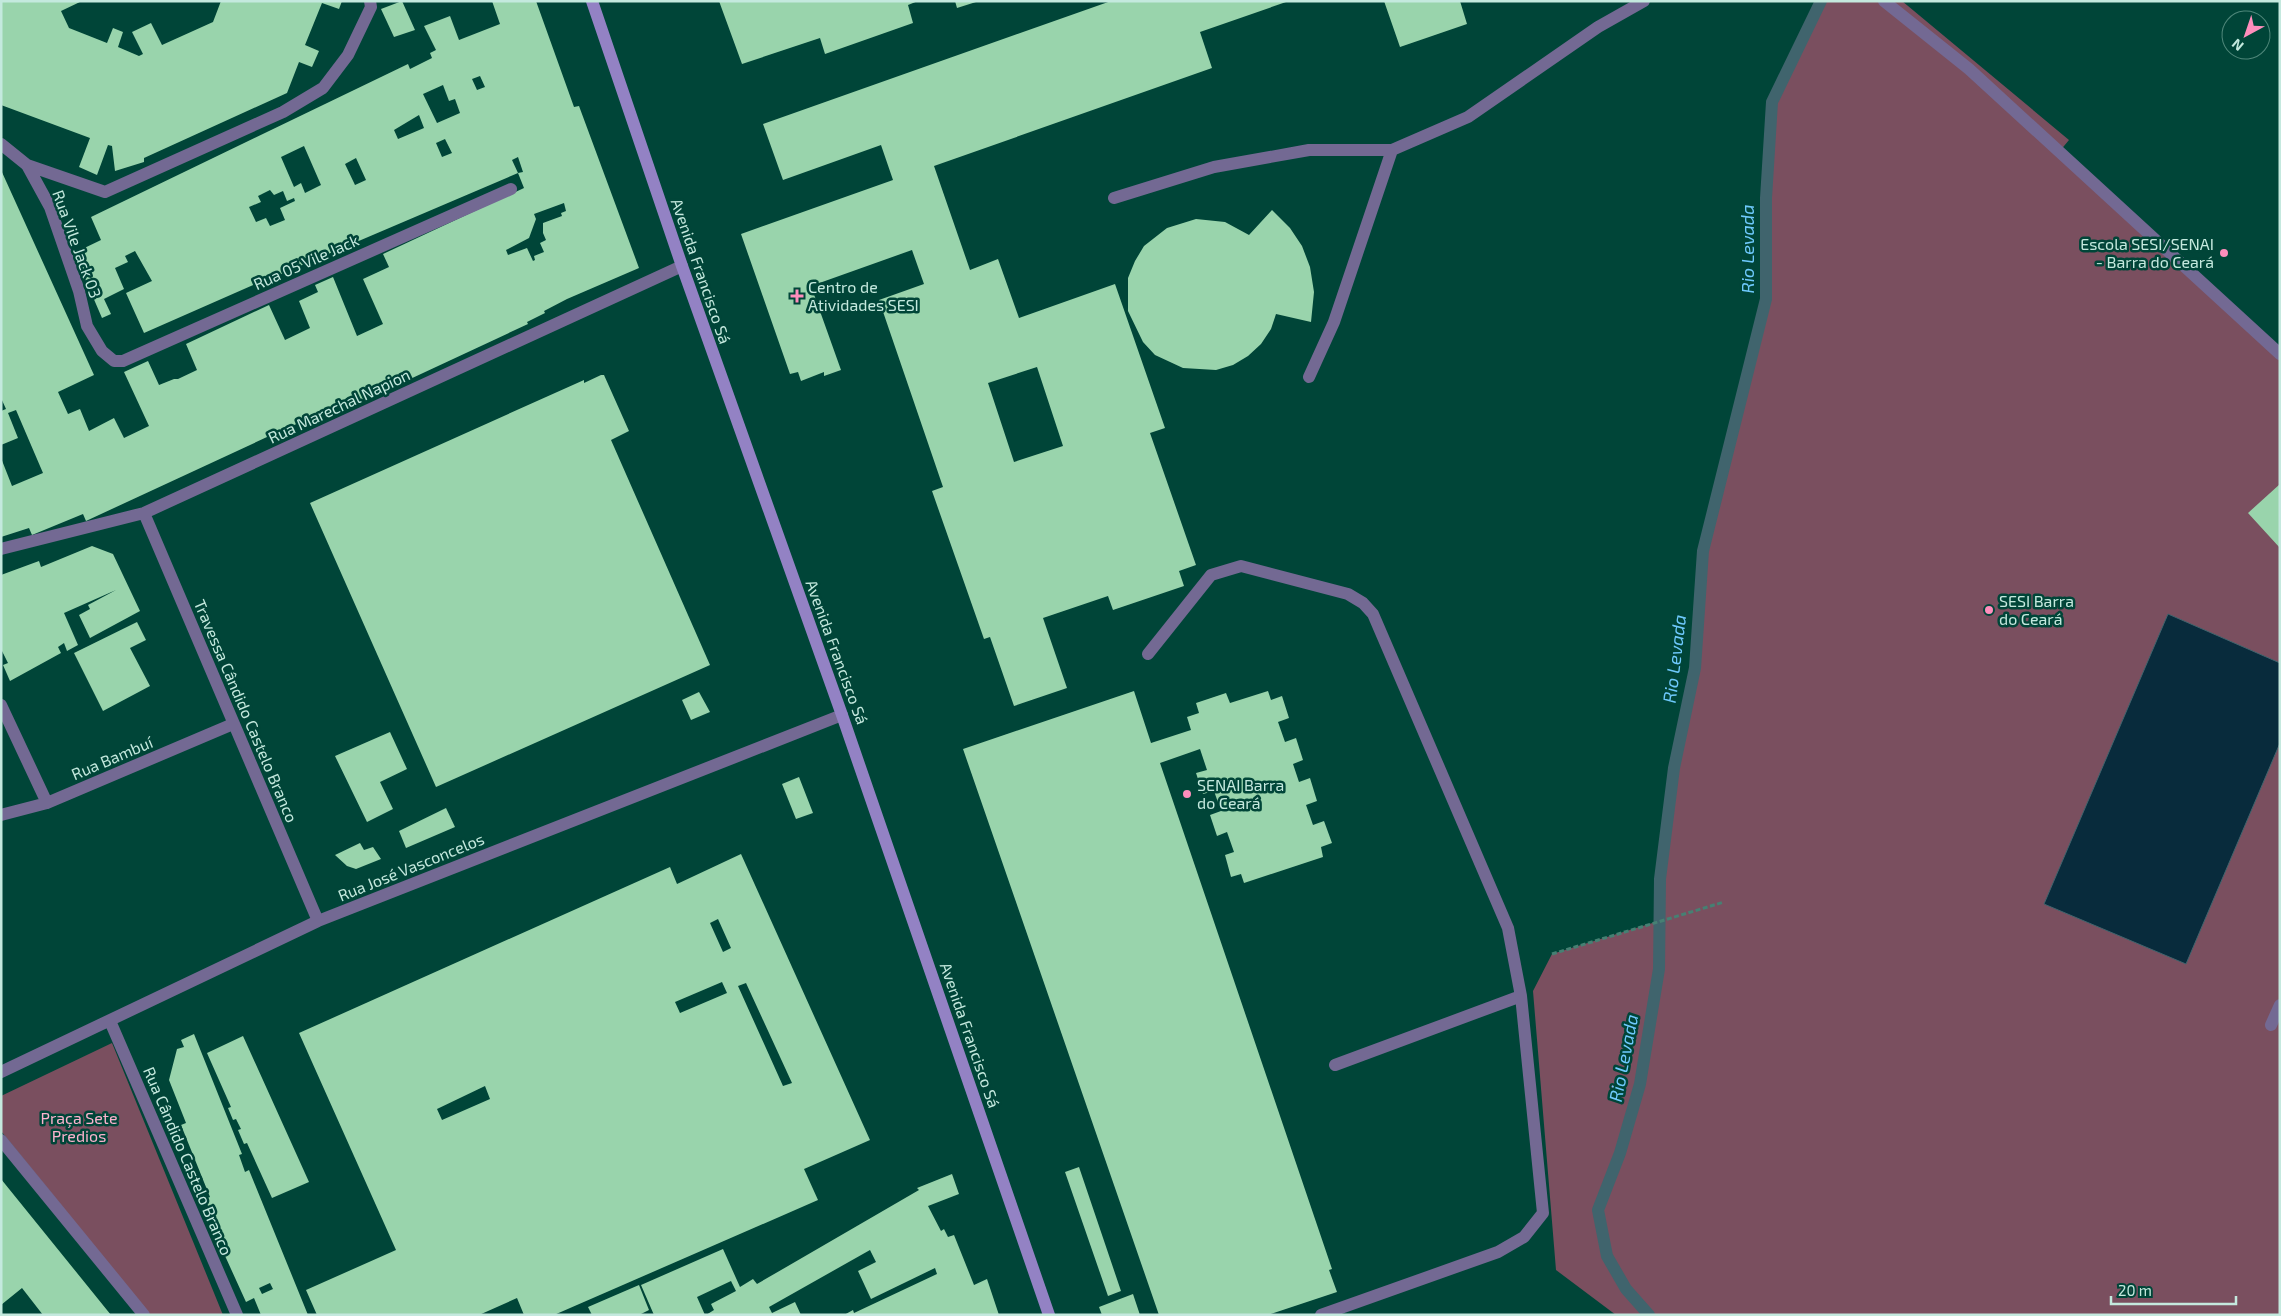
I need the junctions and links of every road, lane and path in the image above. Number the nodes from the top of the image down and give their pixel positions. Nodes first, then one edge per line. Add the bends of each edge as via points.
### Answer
1 (370, 1) edge
2 (592, 1) edge
3 (1644, 1) edge
4 (1884, 1) edge
5 (1, 144) edge
6 (1392, 150) junction
7 (27, 165) junction
8 (511, 189) dead end
9 (1114, 198) dead end
10 (682, 266) junction
11 (2280, 354) edge
12 (114, 361) joint
13 (1309, 377) dead end
14 (144, 513) junction
15 (1, 549) edge
16 (1148, 654) dead end
17 (1, 705) edge
18 (842, 715) junction
19 (233, 724) junction
20 (47, 803) junction
21 (1, 816) edge
22 (1724, 902) dead end
23 (318, 921) junction
24 (1552, 954) dead end
25 (1521, 996) junction
26 (2280, 1005) edge
27 (110, 1021) junction
28 (2271, 1025) dead end
29 (1335, 1064) dead end
30 (1, 1072) edge
31 (1, 1140) edge
32 (144, 1315) edge
33 (237, 1315) edge
34 (1049, 1315) edge
35 (1321, 1315) edge

1 - 7 street via 371,7 348,56 324,88 283,112 105,192
2 - 10 main road, Avenida Francisco Sá
3 - 6 street via 1598,27 1468,117
4 - 11 street via 1969,69
5 - 7 street, Rua Vile Jack 03
6 - 9 street via 1309,150 1214,167
6 - 13 street via 1334,322
7 - 12 street, Rua Vile Jack 03 via 50,207 88,326 102,351
8 - 12 street, Rua 05 Vile Jack via 123,361
10 - 14 street, Rua Marechal Napion
10 - 18 main road, Avenida Francisco Sá
14 - 15 street, Rua Marechal Napion
14 - 19 street, Travessa Cândido Castelo Branco
16 - 25 street via 1211,575 1223,569 1241,566 1348,594 1362,603 1373,614 1508,928
17 - 20 street
18 - 23 street, Rua José Vasconcelos
18 - 34 main road, Avenida Francisco Sá
19 - 20 street, Rua Bambuí
19 - 23 street, Travessa Cândido Castelo Branco
20 - 21 street, Rua Bambuí
22 - 24 path
23 - 27 street, Rua José Vasconcelos
25 - 29 street
25 - 35 street via 1543,1213 1524,1236 1498,1252
26 - 28 street
27 - 30 street, Rua José Vasconcelos
27 - 33 street, Rua Cândido Castelo Branco
31 - 32 street

